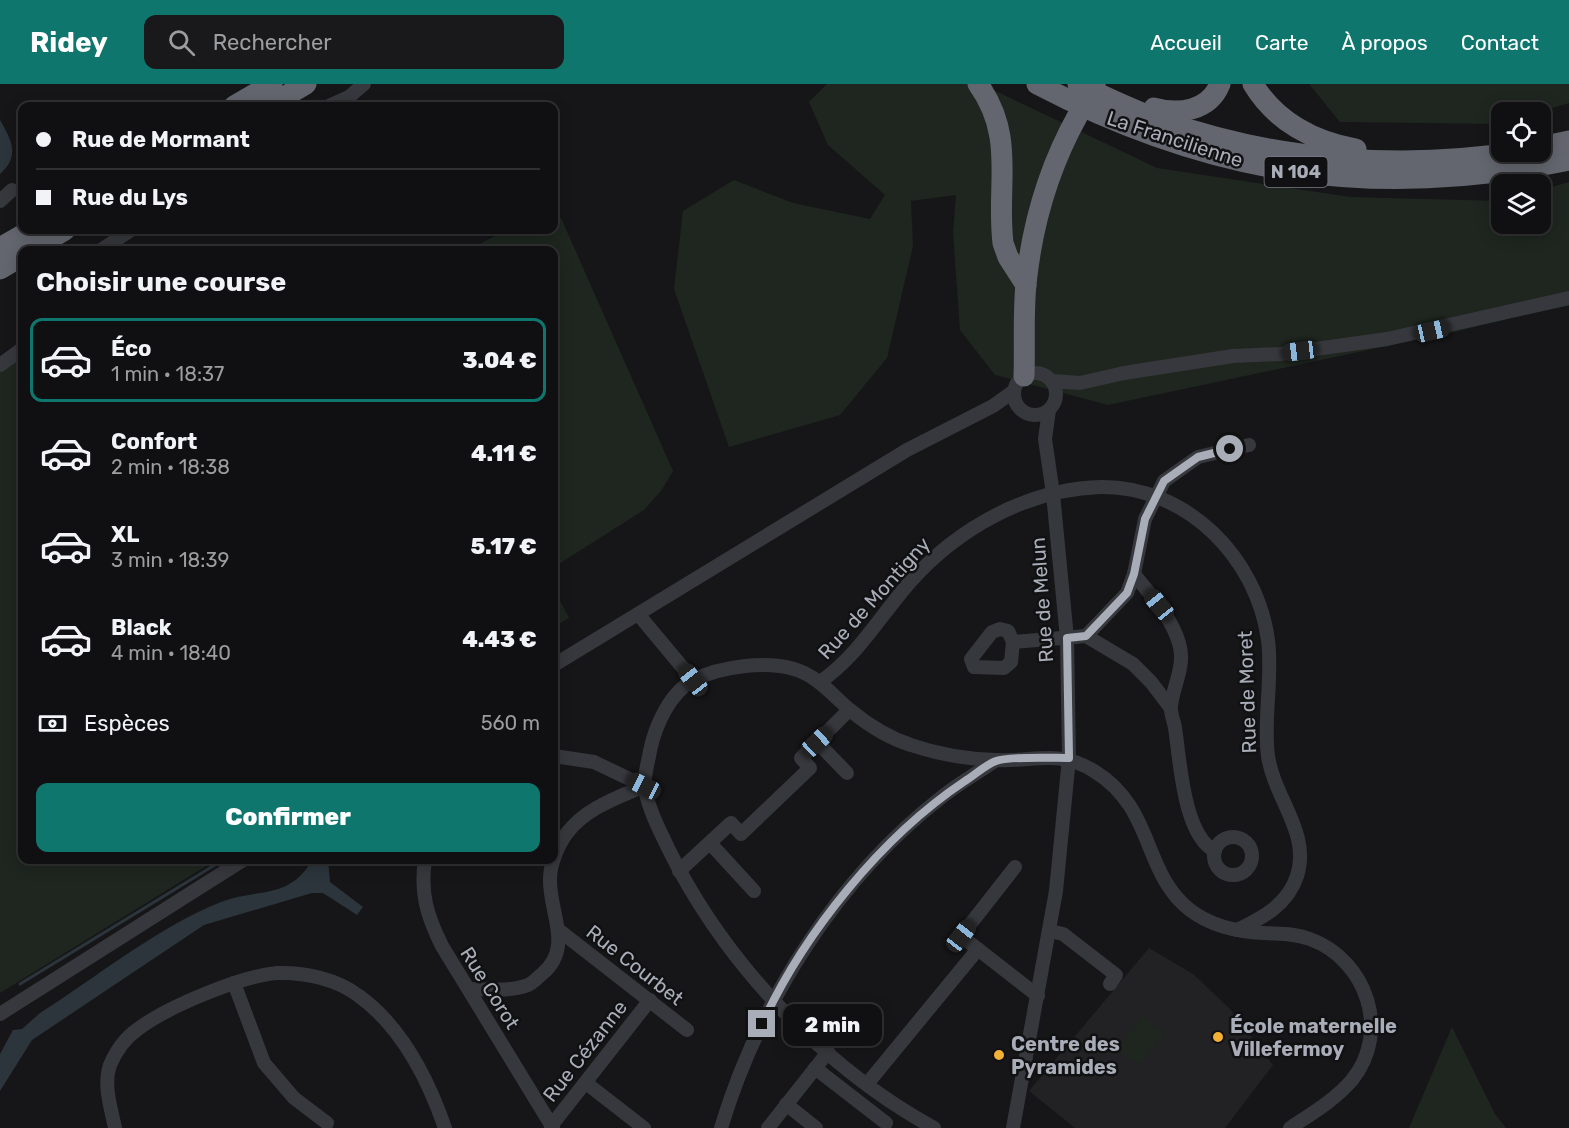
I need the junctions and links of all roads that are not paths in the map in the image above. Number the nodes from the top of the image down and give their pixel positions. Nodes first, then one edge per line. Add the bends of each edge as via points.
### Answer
1 (272, 84) edge
2 (306, 84) edge
3 (364, 84) edge
4 (978, 84) edge
5 (1037, 84) edge
6 (1220, 84) edge
7 (1253, 84) edge
8 (1087, 86) edge
9 (241, 102) edge
10 (276, 102) edge
11 (338, 102) edge
12 (1569, 141) edge
13 (1551, 145) edge
14 (1491, 154) edge
15 (1393, 159) junction
16 (1569, 160) edge
17 (12, 190) dead end
18 (0, 201) edge
19 (24, 234) edge
20 (58, 234) edge
21 (124, 234) edge
22 (38, 246) edge
23 (107, 246) edge
24 (0, 248) edge
25 (18, 258) edge
26 (0, 269) edge
27 (1026, 285) junction
28 (1569, 298) edge
29 (18, 352) edge
30 (0, 365) edge
31 (1032, 380) junction
32 (1080, 383) junction
33 (1052, 404) junction
34 (993, 406) junction
35 (1018, 407) junction
36 (1030, 415) junction
37 (1045, 440) junction
38 (1248, 445) dead end
39 (1053, 494) junction
40 (1157, 497) junction
41 (1134, 574) junction
42 (638, 614) junction
43 (1086, 636) junction
44 (1067, 638) junction
45 (1013, 642) dead end
46 (558, 664) edge
47 (693, 680) junction
48 (820, 682) junction
49 (1170, 707) junction
50 (849, 710) junction
51 (817, 742) junction
52 (558, 757) edge
53 (1069, 758) junction
54 (996, 760) junction
55 (847, 773) dead end
56 (644, 786) junction
57 (710, 843) junction
58 (558, 849) edge
59 (1215, 851) dead end
60 (237, 864) edge
61 (425, 864) edge
62 (553, 864) edge
63 (1015, 867) dead end
64 (679, 870) junction
65 (754, 891) dead end
66 (1050, 930) junction
67 (1236, 930) junction
68 (560, 931) junction
69 (978, 949) junction
70 (234, 983) junction
71 (1110, 984) dead end
72 (469, 989) junction
73 (1038, 996) junction
74 (650, 1000) junction
75 (774, 1000) junction
76 (0, 1014) edge
77 (687, 1029) dead end
78 (828, 1052) junction
79 (815, 1068) junction
80 (586, 1083) junction
81 (867, 1084) junction
82 (786, 1104) junction
83 (899, 1107) junction
84 (327, 1123) dead end
85 (884, 1125) edge
86 (552, 1127) edge
87 (115, 1128) edge
88 (445, 1128) edge
89 (644, 1128) edge
90 (721, 1128) edge
91 (768, 1128) edge
92 (816, 1128) edge
93 (934, 1128) edge
94 (1013, 1128) edge
95 (1290, 1128) edge

1 - 9 highway
2 - 10 highway
3 - 11 street
4 - 27 highway via 1002,140 1003,243
5 - 16 highway, La Francilienne / N 104 via 1160,139 1290,171 1352,178 1431,180 1505,173
6 - 8 highway via 1202,105 1181,112 1156,109
7 - 15 highway via 1278,113 1305,133
8 - 15 highway, La Francilienne / N 104 via 1165,122 1241,144 1348,160
8 - 27 highway, bridge via 1042,200
12 - 13 highway
14 - 15 highway, La Francilienne / N 104
17 - 18 street
19 - 24 highway
20 - 22 highway
21 - 23 street
25 - 26 highway
27 - 31 highway via 1025,349
28 - 32 street via 1387,339 1280,354 1233,356 1124,372
29 - 30 street
31 - 32 street
31 - 33 street
31 - 34 street
31 - 35 street
32 - 33 street
33 - 36 street via 1040,415
33 - 37 street, Rue de Melun
34 - 35 street
34 - 42 street via 908,450
35 - 36 street
36 - 37 street, Rue de Melun
37 - 39 street, Rue de Melun
38 - 40 street via 1198,457 1164,481
39 - 40 street, Rue de Moret via 1103,487
39 - 44 street, Rue de Melun
39 - 48 street, Rue de Montigny via 1000,513 936,555 843,667
40 - 41 street via 1139,538
40 - 67 street, Rue de Moret via 1191,513 1228,549 1249,579 1268,639 1268,758 1275,784 1298,833 1301,851 1297,876 1289,893 1262,918
41 - 43 street via 1115,609
41 - 49 street via 1167,616 1180,645 1180,679
42 - 46 street
42 - 47 street
43 - 44 street
43 - 49 street via 1133,664
44 - 45 street
44 - 53 street, Rue de Melun
47 - 48 street via 764,664 796,669
47 - 56 street via 679,692 654,732
48 - 50 street
49 - 59 street via 1192,820 1203,841
50 - 51 street
50 - 54 street via 879,731 912,746
51 - 55 street
51 - 57 street via 801,758 810,768 741,834 731,823
52 - 56 street via 594,762
53 - 54 street
53 - 66 street, Rue de Melun
53 - 67 street via 1096,772 1134,809 1171,892 1207,922
54 - 75 street via 944,795 896,838 802,952
56 - 58 street via 585,814 566,833
56 - 64 street via 655,821
57 - 64 street
57 - 65 street
60 - 76 street
61 - 72 street, Rue Corot via 422,887 427,915 441,946
62 - 68 street via 550,880
63 - 69 street via 961,936
64 - 75 street via 716,927
66 - 71 street via 1063,934 1116,975
66 - 73 street, Rue de Melun
67 - 95 street via 1292,934 1323,945 1343,958 1357,975 1370,1010 1371,1038 1354,1077 1326,1104
68 - 72 street via 549,968 529,985
68 - 74 street, Rue Courbet
69 - 73 street
69 - 81 street
70 - 84 street via 264,1063 294,1098
70 - 87 street via 154,1019 124,1041 109,1067 107,1081
70 - 88 street via 278,973 320,977 358,995 391,1024 435,1100
72 - 86 street, Rue Corot
73 - 94 street, Rue de Melun
74 - 77 street, Rue Courbet
74 - 80 street, Rue Cézanne
75 - 78 street
75 - 90 street
78 - 79 street
78 - 81 street
79 - 82 street
79 - 85 street
80 - 86 street, Rue Cézanne
80 - 89 street
81 - 83 street
82 - 91 street
82 - 92 street
83 - 85 street
83 - 93 street

